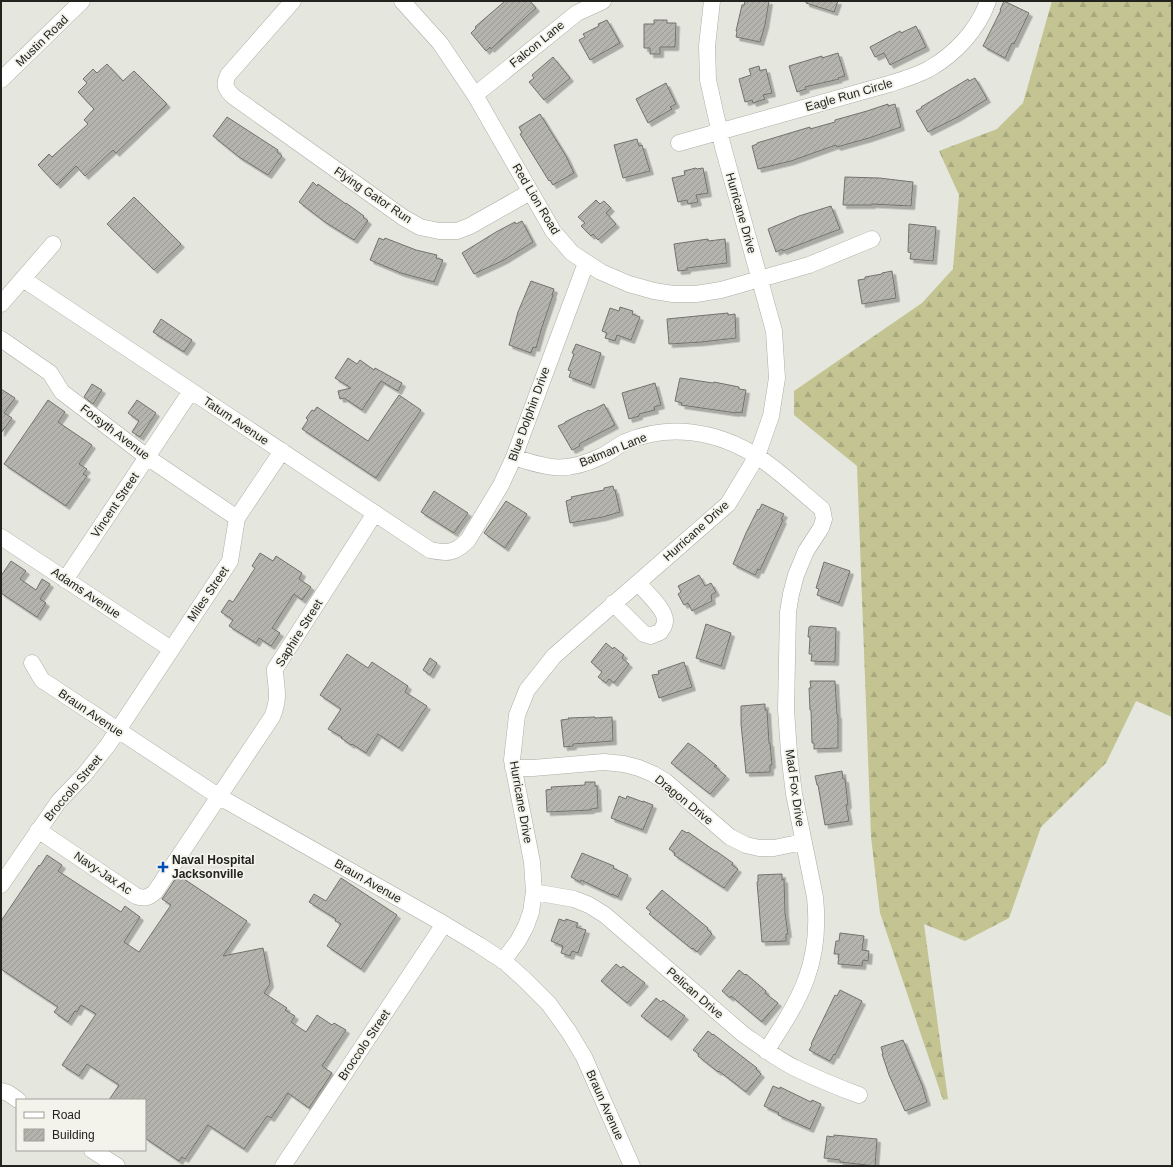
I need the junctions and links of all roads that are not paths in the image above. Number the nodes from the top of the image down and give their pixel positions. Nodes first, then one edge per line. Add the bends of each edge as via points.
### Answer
1 (82, 1) edge
2 (293, 1) edge
3 (402, 1) edge
4 (603, 1) edge
5 (712, 1) edge
6 (988, 1) edge
7 (1, 80) edge
8 (475, 95) junction
9 (719, 131) junction
10 (678, 143) dead end
11 (530, 192) junction
12 (872, 239) dead end
13 (53, 244) dead end
14 (586, 263) junction
15 (23, 279) junction
16 (760, 279) junction
17 (1, 304) edge
18 (1, 339) edge
19 (191, 391) junction
20 (282, 451) junction
21 (758, 456) junction
22 (147, 457) junction
23 (514, 457) junction
24 (375, 513) junction
25 (237, 518) junction
26 (824, 519) joint
27 (1, 537) edge
28 (453, 551) joint
29 (65, 580) junction
30 (638, 583) junction
31 (613, 603) junction
32 (171, 649) junction
33 (32, 663) dead end
34 (117, 730) junction
35 (513, 768) junction
36 (230, 779) joint
37 (218, 796) junction
38 (38, 830) junction
39 (803, 842) junction
40 (1, 885) edge
41 (534, 892) junction
42 (444, 924) junction
43 (503, 961) junction
44 (766, 1051) junction
45 (1, 1091) edge
46 (859, 1095) dead end
47 (17, 1099) edge
48 (1, 1100) edge
49 (16, 1104) edge
50 (94, 1151) edge
51 (117, 1166) edge
52 (283, 1166) edge
53 (632, 1166) edge

1 - 7 street, Mustin Road
2 - 11 street, Flying Gator Run via 228,74 225,81 228,92 420,227 456,231 470,226
3 - 8 street, Red Lion Road via 440,43
4 - 8 street, Falcon Lane via 577,13
5 - 9 street, Hurricane Drive via 707,46 708,80
6 - 9 street, Eagle Run Circle via 963,42 928,69 889,84
8 - 11 street, Red Lion Road
9 - 10 street, Eagle Run Circle
9 - 16 street, Hurricane Drive
11 - 14 street, Red Lion Road via 553,231 572,253
12 - 16 street, Red Lion Road via 809,265
13 - 15 street
14 - 16 street, Red Lion Road via 629,284 673,294 721,290
14 - 23 street, Blue Dolphin Drive
15 - 17 street
15 - 19 street, Tatum Avenue
16 - 21 street, Hurricane Drive via 774,331 777,378 771,416
18 - 22 street, Forsyth Avenue via 50,373 62,392
19 - 20 street, Tatum Avenue
19 - 22 street, Vincent Street
20 - 24 street, Tatum Avenue
20 - 25 street, Miles Street
21 - 23 street, Batman Lane via 714,436 681,431 644,436 602,456 570,466 544,467
21 - 26 street, Batman Lane via 822,509
21 - 30 street, Hurricane Drive via 728,504
22 - 25 street, Forsyth Avenue
22 - 29 street, Vincent Street
23 - 28 street, Blue Dolphin Drive via 501,485 468,540
24 - 28 street, Tatum Avenue via 430,550 443,553
24 - 36 street, Saphire Street via 275,669 277,694 272,717
25 - 32 street, Miles Street via 230,561
26 - 39 street, Mad Fox Drive via 796,575 788,612 786,709 794,794
27 - 29 street, Adams Avenue
29 - 32 street, Adams Avenue
30 - 31 street, Hurricane Drive
30 - 31 street via 665,616 660,632 650,636 644,634
31 - 35 street, Hurricane Drive via 554,656 527,690 517,715 512,752
32 - 34 street, Miles Street
33 - 34 street, Braun Avenue via 42,680
34 - 37 street, Braun Avenue
34 - 38 street, Broccolo Street via 84,775 59,801
35 - 39 street, Dragon Drive via 604,762 624,764 653,774 730,837 746,845 774,848
35 - 41 street, Hurricane Drive via 532,862
36 - 37 street, Navy-Jax Ac
37 - 38 street, Navy-Jax Ac via 155,892 148,897 142,898 125,888
37 - 42 street, Braun Avenue
38 - 40 street, Broccolo Street
39 - 44 street, Mad Fox Drive via 816,897 816,941 812,965 805,986
41 - 43 street, Hurricane Drive via 526,926
41 - 44 street, Pelican Drive via 574,899 605,915
42 - 43 street, Braun Avenue
42 - 52 street, Broccolo Street
43 - 53 street, Braun Avenue via 549,1004 569,1032 584,1056
44 - 46 street, Pelican Drive via 794,1067
45 - 47 street
48 - 49 street
50 - 51 street

